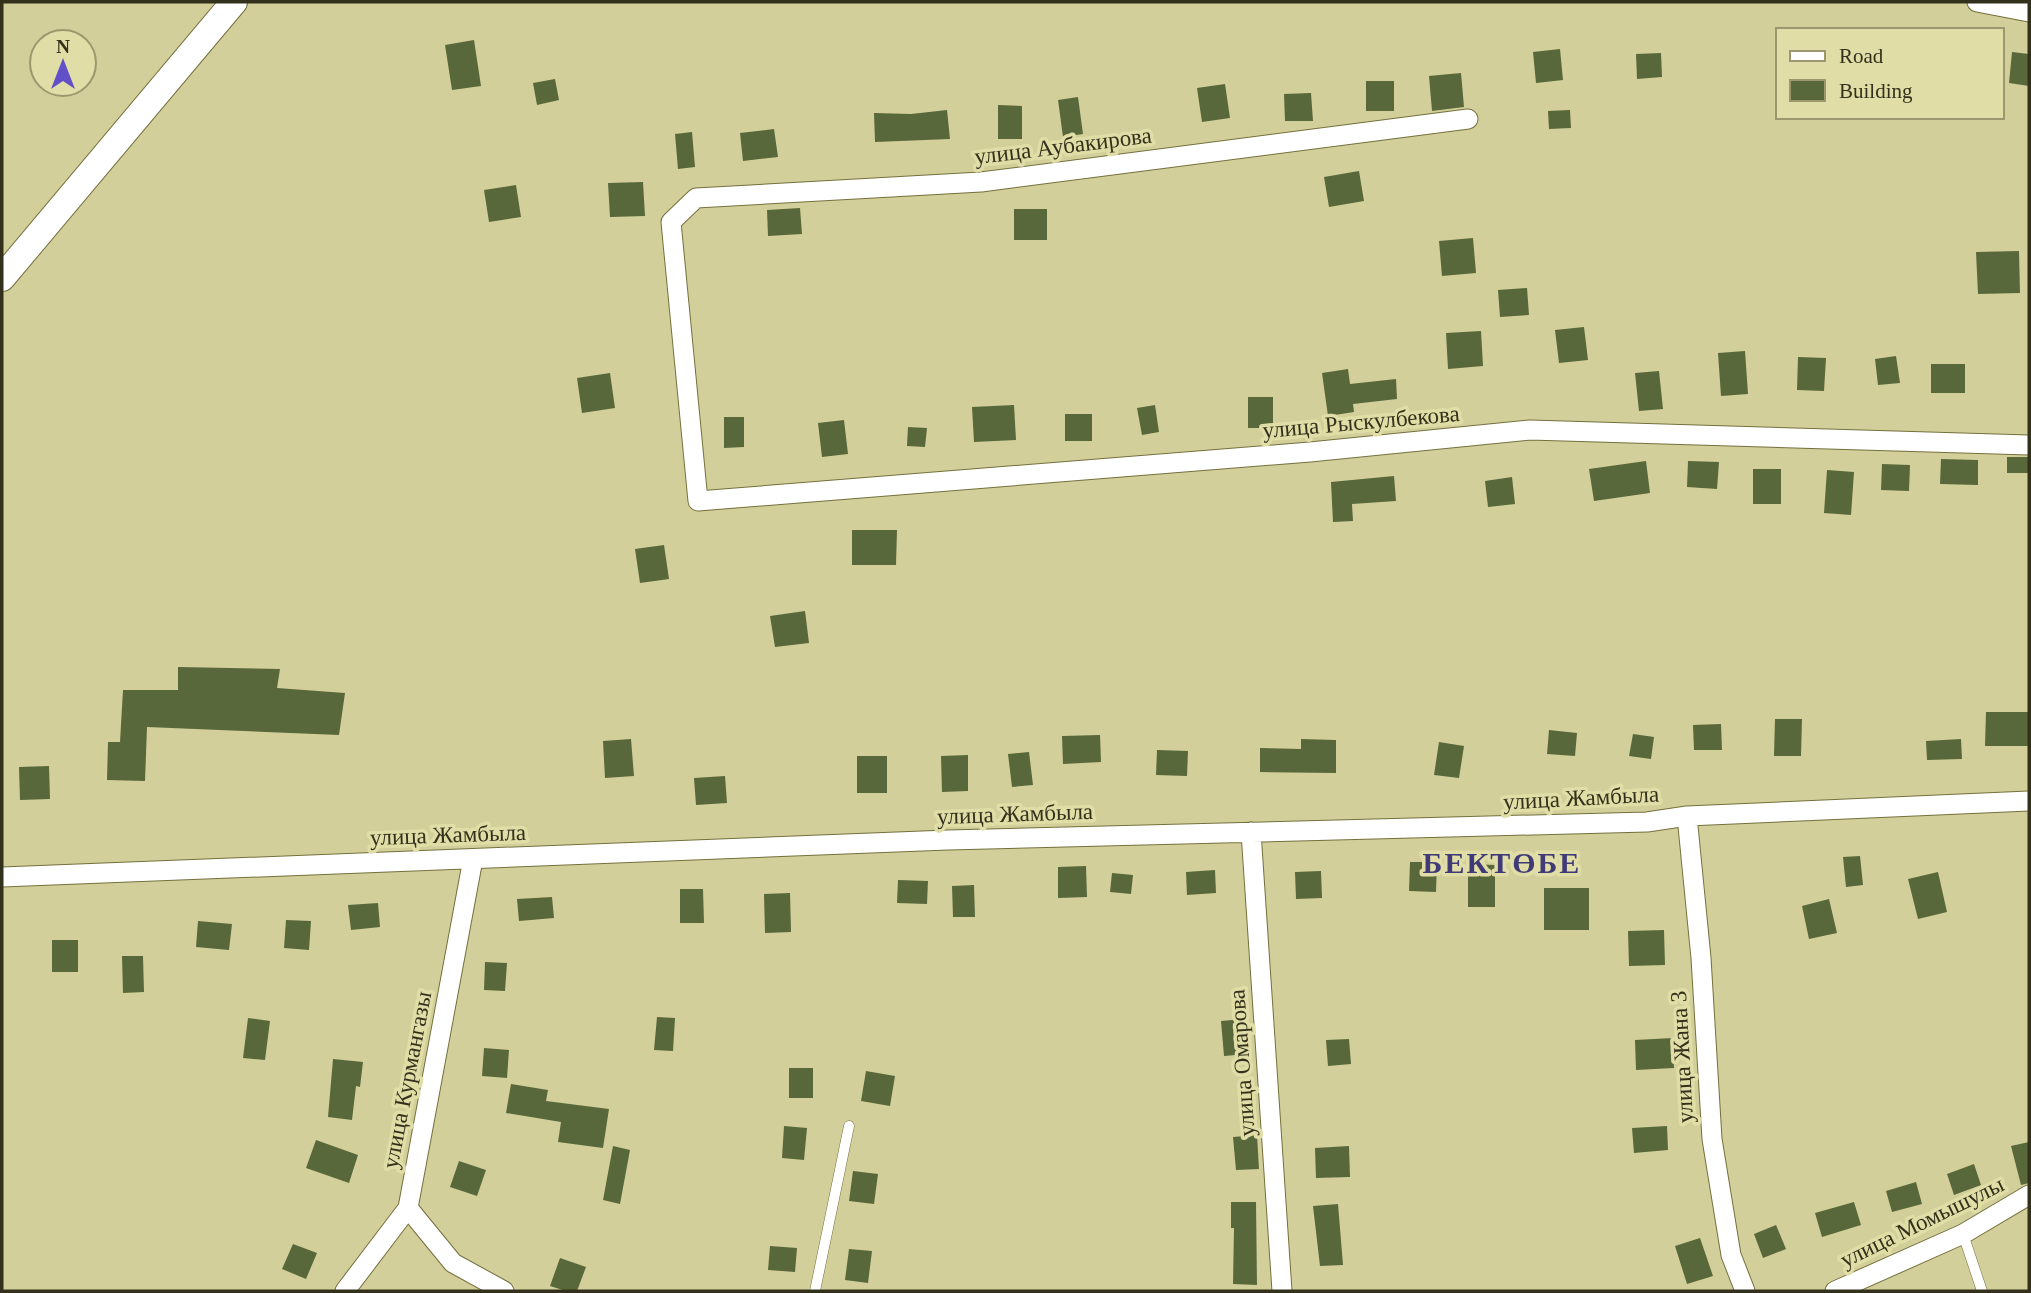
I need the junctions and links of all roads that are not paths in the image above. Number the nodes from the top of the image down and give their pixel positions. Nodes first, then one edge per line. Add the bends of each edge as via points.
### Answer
1 (234, 2) edge
2 (1977, 2) edge
3 (2029, 12) edge
4 (1468, 119) dead end
5 (2, 278) edge
6 (2029, 445) edge
7 (698, 501) joint
8 (2029, 801) edge
9 (1687, 816) junction
10 (1251, 832) junction
11 (473, 859) junction
12 (2, 877) edge
13 (849, 1126) dead end
14 (2029, 1195) edge
15 (408, 1208) junction
16 (1963, 1234) junction
17 (345, 1291) edge
18 (504, 1291) edge
19 (815, 1291) edge
20 (1282, 1291) edge
21 (1745, 1291) edge
22 (1835, 1291) edge
23 (1982, 1291) edge

1 - 5 main road
2 - 3 street
4 - 7 street, улица Аубакирова via 981,182 696,198 671,222
6 - 7 street, улица Рыскулбекова via 1530,430
8 - 9 street, улица Жамбыла
9 - 10 street, улица Жамбыла via 1647,822
9 - 21 street, улица Жана 3 via 1712,1139 1731,1255
10 - 11 street, улица Жамбыла
10 - 20 street, улица Омарова
11 - 12 street, улица Жамбыла
11 - 15 street, улица Курмангазы
13 - 19 lane
14 - 16 street, улица Момышулы
15 - 17 street, улица Курмангазы
15 - 18 street via 453,1263
16 - 22 street, улица Момышулы
16 - 23 lane

